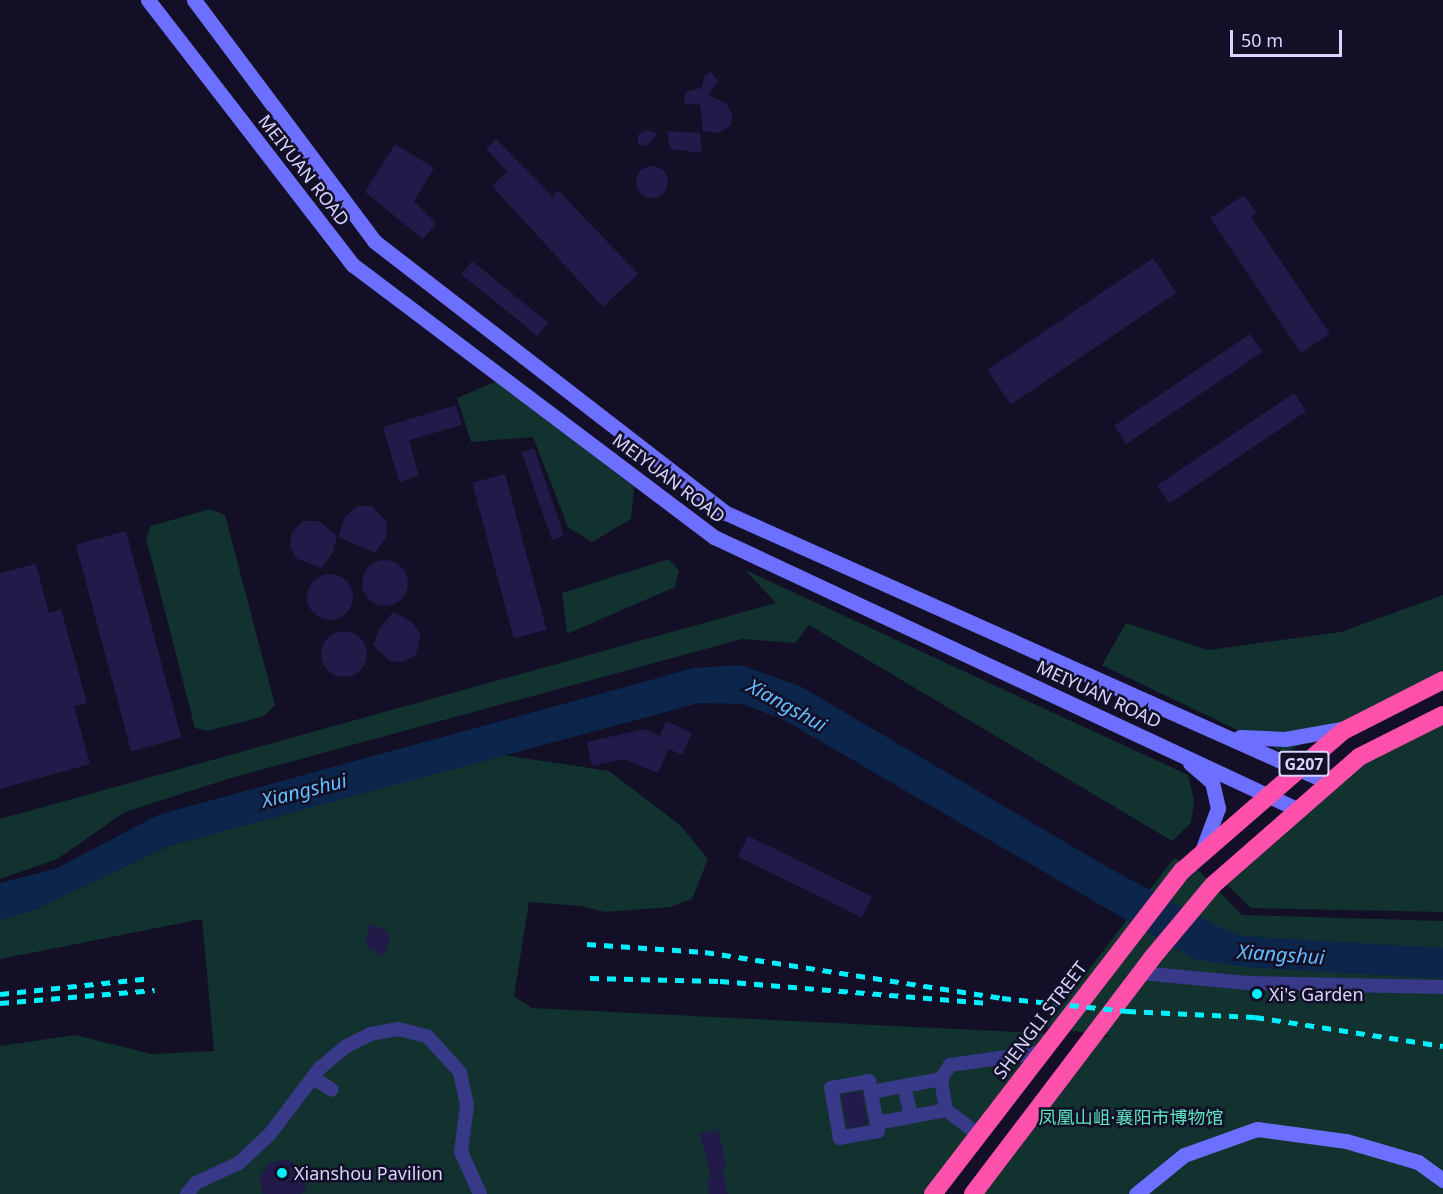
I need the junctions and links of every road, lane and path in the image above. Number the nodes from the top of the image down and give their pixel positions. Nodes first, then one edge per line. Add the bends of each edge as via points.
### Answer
1 (148, 0) edge
2 (194, 0) edge
3 (1443, 680) edge
4 (1443, 715) edge
5 (1350, 728) junction
6 (1231, 737) junction
7 (1179, 752) junction
8 (1300, 767) junction
9 (1329, 783) junction
10 (1270, 794) junction
11 (1299, 810) junction
12 (1200, 855) junction
13 (1140, 974) junction
14 (1443, 987) edge
15 (1043, 1052) junction
16 (313, 1078) junction
17 (941, 1079) junction
18 (904, 1086) junction
19 (332, 1090) dead end
20 (871, 1092) junction
21 (946, 1110) junction
22 (911, 1116) junction
23 (877, 1123) junction
24 (979, 1135) junction
25 (1443, 1180) edge
26 (187, 1194) edge
27 (480, 1194) edge
28 (933, 1194) edge
29 (974, 1194) edge
30 (1136, 1194) edge

1 - 7 main road, MEIYUAN ROAD via 353,265 714,537
2 - 6 main road, MEIYUAN ROAD via 374,241 726,513
3 - 5 highway, G207
4 - 9 highway, G207 via 1359,757
5 - 6 main road via 1285,739
5 - 8 highway, G207
6 - 8 main road, MEIYUAN ROAD
7 - 10 main road, MEIYUAN ROAD
7 - 12 main road via 1212,782 1218,808
8 - 9 main road, MEIYUAN ROAD
8 - 10 highway, G207
9 - 11 highway, G207
10 - 11 main road, MEIYUAN ROAD
10 - 12 highway, G207
11 - 13 highway, G207 via 1213,885
12 - 15 highway, SHENGLI STREET / G207 via 1181,872
13 - 14 street via 1248,983
13 - 29 highway
15 - 17 street via 950,1065
15 - 24 highway, SHENGLI STREET / G207
16 - 19 street
16 - 26 street via 270,1134 239,1163 196,1183
16 - 27 street via 345,1047 370,1034 398,1029 428,1036 460,1072 467,1105 461,1152
17 - 18 street
17 - 21 street
18 - 20 street
18 - 22 street
20 - 23 street
20 - 23 street via 869,1081 831,1088 840,1138 878,1131
21 - 22 street
21 - 24 street
22 - 23 street
24 - 28 highway, SHENGLI STREET / G207
25 - 30 main road via 1418,1162 1346,1141 1257,1129 1184,1155

